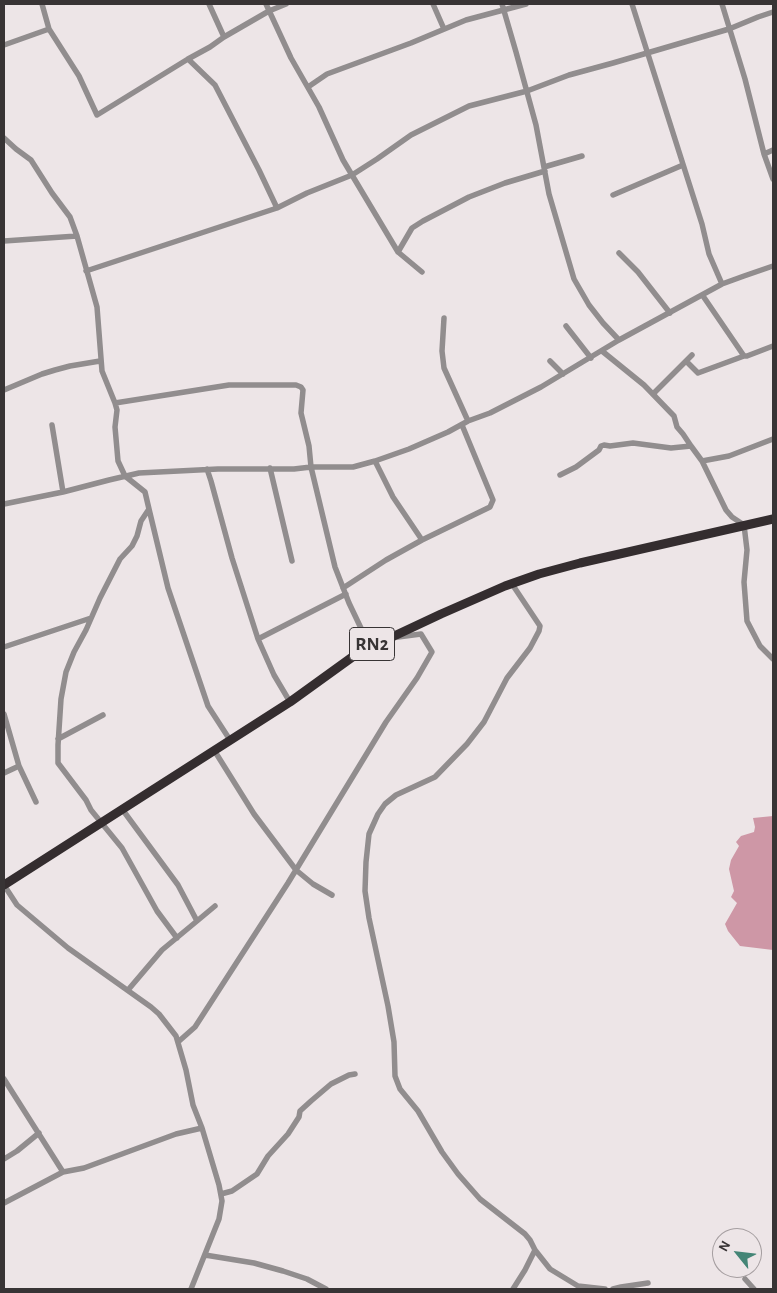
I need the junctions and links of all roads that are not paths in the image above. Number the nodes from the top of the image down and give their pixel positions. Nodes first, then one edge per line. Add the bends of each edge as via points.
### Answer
1 (42, 4) edge
2 (209, 4) edge
3 (266, 4) edge
4 (286, 4) edge
5 (433, 4) edge
6 (526, 4) edge
7 (632, 4) edge
8 (722, 4) edge
9 (502, 7) edge
10 (269, 11) junction
11 (773, 12) edge
12 (49, 29) junction
13 (444, 29) junction
14 (729, 29) junction
15 (224, 37) junction
16 (4, 45) edge
17 (648, 53) junction
18 (188, 59) junction
19 (308, 87) junction
20 (527, 90) junction
21 (4, 138) edge
22 (773, 150) edge
23 (764, 154) junction
24 (582, 156) dead end
25 (683, 166) junction
26 (544, 169) junction
27 (352, 175) junction
28 (773, 179) edge
29 (613, 195) dead end
30 (277, 208) junction
31 (76, 236) junction
32 (4, 241) edge
33 (398, 252) junction
34 (619, 253) dead end
35 (773, 266) edge
36 (86, 271) junction
37 (422, 272) dead end
38 (722, 284) junction
39 (703, 296) junction
40 (670, 313) junction
41 (444, 318) dead end
42 (566, 326) dead end
43 (619, 340) junction
44 (773, 346) edge
45 (602, 351) junction
46 (692, 355) dead end
47 (744, 356) junction
48 (591, 358) junction
49 (100, 361) junction
50 (550, 361) dead end
51 (687, 362) junction
52 (563, 374) junction
53 (4, 390) edge
54 (654, 395) junction
55 (114, 403) junction
56 (468, 421) junction
57 (52, 425) dead end
58 (462, 425) junction
59 (773, 439) edge
60 (691, 446) junction
61 (376, 461) junction
62 (702, 461) junction
63 (311, 467) junction
64 (270, 468) junction
65 (207, 470) junction
66 (560, 475) dead end
67 (125, 476) junction
68 (63, 492) junction
69 (4, 504) edge
70 (148, 509) junction
71 (773, 519) edge
72 (744, 525) junction
73 (422, 540) junction
74 (292, 561) dead end
75 (512, 584) junction
76 (343, 588) junction
77 (346, 594) junction
78 (91, 618) junction
79 (392, 637) junction
80 (258, 639) junction
81 (370, 645) junction
82 (4, 647) edge
83 (772, 656) edge
84 (290, 702) junction
85 (4, 714) edge
86 (103, 715) dead end
87 (58, 739) junction
88 (230, 740) junction
89 (214, 750) junction
90 (19, 766) junction
91 (4, 773) edge
92 (36, 802) dead end
93 (122, 809) junction
94 (101, 822) junction
95 (296, 870) junction
96 (4, 885) edge
97 (332, 895) dead end
98 (214, 906) dead end
99 (198, 921) junction
100 (177, 938) junction
101 (128, 990) junction
102 (178, 1042) junction
103 (355, 1074) dead end
104 (4, 1079) edge
105 (202, 1128) junction
106 (39, 1133) junction
107 (4, 1159) edge
108 (63, 1172) junction
109 (221, 1194) junction
110 (4, 1202) edge
111 (535, 1250) junction
112 (205, 1255) junction
113 (745, 1279) dead end
114 (648, 1284) dead end
115 (191, 1289) edge
116 (326, 1289) edge
117 (513, 1289) edge
118 (605, 1289) edge
119 (613, 1289) edge
120 (754, 1289) edge

1 - 12 street
2 - 15 street
3 - 10 street
4 - 10 street
5 - 13 street
6 - 9 street
7 - 17 street
8 - 14 street
9 - 13 street
9 - 20 street
10 - 15 street
10 - 19 street
11 - 14 street
12 - 16 street
12 - 18 street via 79,76 97,115
13 - 19 street via 327,74
14 - 17 street
14 - 23 street
15 - 18 street
17 - 20 street
17 - 25 street
18 - 30 street via 215,85
19 - 27 street
20 - 26 street
20 - 27 street via 462,109 411,135
21 - 31 street via 31,160 67,212
22 - 23 street
23 - 28 street
24 - 26 street
25 - 29 street
25 - 38 street via 709,254
26 - 33 street via 469,197 423,221 412,228
26 - 43 street via 574,279 589,305
27 - 30 street
27 - 33 street
30 - 36 street
31 - 32 street
31 - 36 street
33 - 37 street
34 - 40 street
35 - 38 street
36 - 49 street via 97,307
38 - 39 street
39 - 40 street
39 - 47 street
40 - 43 street
41 - 56 street via 444,368
42 - 48 street
43 - 45 street
44 - 47 street
45 - 48 street
45 - 54 street
46 - 51 street
47 - 51 street via 698,373
48 - 52 street
49 - 53 street via 48,372
49 - 55 street
50 - 52 street
51 - 54 street
52 - 56 street via 490,413
54 - 60 street via 674,416 677,427
55 - 63 street via 229,385 296,384 303,390 301,413
55 - 67 street via 118,461
56 - 58 street
57 - 68 street
58 - 61 street
58 - 73 street via 492,504
59 - 62 street via 729,456
60 - 62 street
60 - 66 street via 604,445
61 - 63 street via 353,466
61 - 73 street via 393,497
62 - 72 street via 729,513
63 - 64 street
63 - 76 street
64 - 65 street
64 - 74 street
65 - 67 street
65 - 80 street
67 - 68 street
67 - 70 street via 144,492
68 - 69 street
70 - 78 street via 132,546 120,559
70 - 88 street via 168,588 208,706
71 - 72 highway, RN2
72 - 75 highway, RN2 via 580,563
72 - 83 street via 747,621 760,646
73 - 76 street
75 - 79 highway, RN2
75 - 111 street via 540,626 540,631 467,744 435,777 396,795 378,814 369,834 365,891 388,1006 395,1076 400,1090 418,1111 458,1174 480,1199 525,1234
76 - 77 street
77 - 80 street
77 - 81 street
78 - 82 street
78 - 87 street via 66,672
79 - 81 highway, RN2
79 - 95 street via 421,634 432,652
80 - 84 street
81 - 84 highway, RN2
84 - 88 highway, RN2
85 - 90 street
86 - 87 street
87 - 94 street via 58,763
88 - 89 highway, RN2
89 - 93 highway, RN2
89 - 95 street via 257,818
90 - 91 street
90 - 92 street
93 - 94 highway, RN2
93 - 99 street via 178,885
94 - 96 highway, RN2
94 - 100 street via 122,848 157,911
95 - 97 street
95 - 102 street via 195,1027
96 - 101 street via 17,905 32,918
98 - 99 street
99 - 100 street
100 - 101 street via 162,950
101 - 102 street via 159,1014
102 - 105 street
103 - 109 street via 331,1084 311,1101 300,1111 288,1134 257,1174 232,1191
104 - 106 street
105 - 108 street via 176,1134 84,1168
105 - 109 street
106 - 107 street
106 - 108 street
108 - 110 street
109 - 112 street via 219,1219
111 - 117 street
111 - 118 street via 550,1269 578,1286
112 - 115 street
112 - 116 street via 283,1271
113 - 120 street
114 - 119 street

